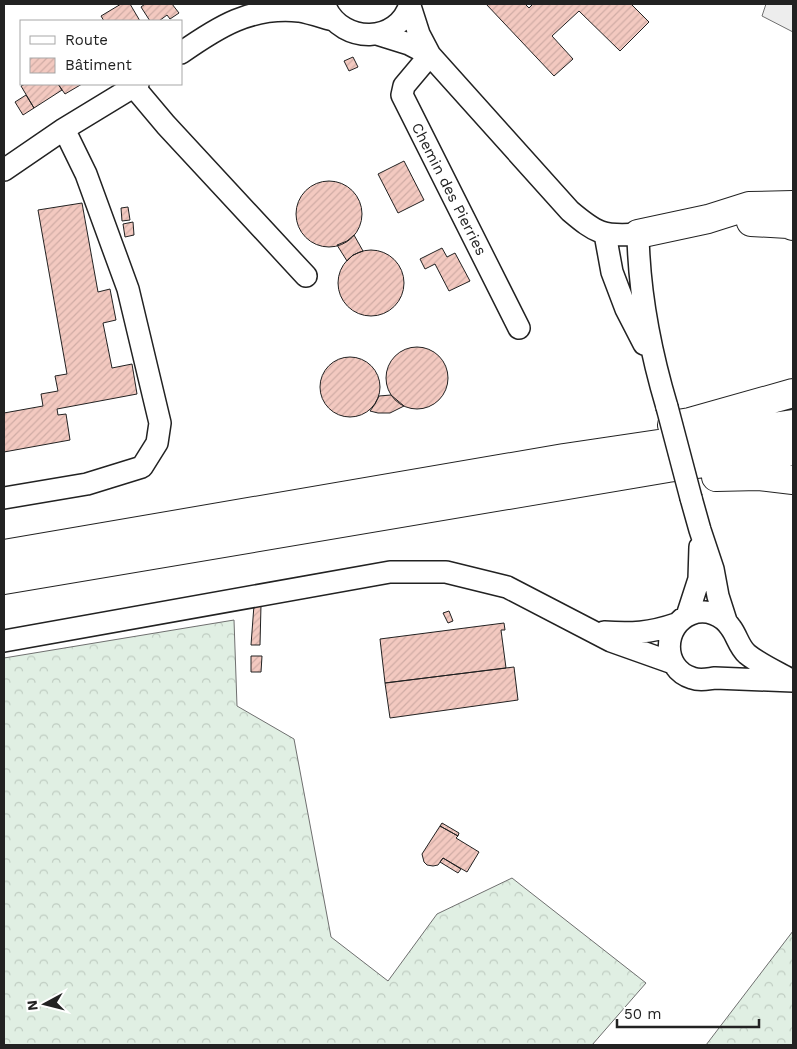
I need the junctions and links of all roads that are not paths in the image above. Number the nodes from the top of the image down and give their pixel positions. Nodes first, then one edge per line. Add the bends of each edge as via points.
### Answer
1 (410, 5) edge
2 (279, 7) edge
3 (328, 12) edge
4 (377, 34) junction
5 (182, 52) edge
6 (430, 55) junction
7 (136, 85) edge
8 (64, 129) junction
9 (4, 170) edge
10 (793, 205) edge
11 (708, 219) junction
12 (793, 226) edge
13 (605, 234) junction
14 (638, 234) junction
15 (306, 276) dead end
16 (519, 328) dead end
17 (655, 366) junction
18 (793, 393) edge
19 (793, 424) edge
20 (793, 451) edge
21 (564, 458) junction
22 (668, 468) junction
23 (793, 480) edge
24 (4, 498) edge
25 (700, 530) junction
26 (4, 554) edge
27 (4, 580) edge
28 (681, 620) junction
29 (585, 628) junction
30 (731, 630) junction
31 (4, 641) edge
32 (673, 663) junction
33 (715, 678) junction
34 (793, 681) edge

1 - 4 street via 397,24
1 - 6 street
2 - 3 street
2 - 5 street via 217,28
3 - 4 street via 342,28 353,33
4 - 6 street
6 - 13 street via 570,211 592,229
6 - 16 street, Chemin des Pierries via 404,86 402,95
7 - 8 street
7 - 15 street via 166,125
8 - 9 street
8 - 24 street via 86,174 128,289 160,423 157,443 142,466 87,484
10 - 11 highway via 749,206
11 - 12 highway
11 - 14 highway
13 - 14 street
13 - 17 street via 612,272 626,309
14 - 17 street via 642,295
17 - 25 street, bridge
18 - 21 highway via 690,422 578,440
19 - 21 highway
20 - 22 highway
21 - 26 highway
22 - 23 highway via 696,480 724,476
22 - 27 highway
25 - 28 street via 699,578
25 - 30 street
28 - 29 street via 655,632 631,634
28 - 30 street via 694,613 705,612 716,615
28 - 32 street via 671,633 669,643
29 - 31 street via 507,587 446,572 390,572
29 - 32 street
30 - 33 street via 736,650 733,661
30 - 34 street via 746,654
32 - 33 street via 692,678
33 - 34 street

